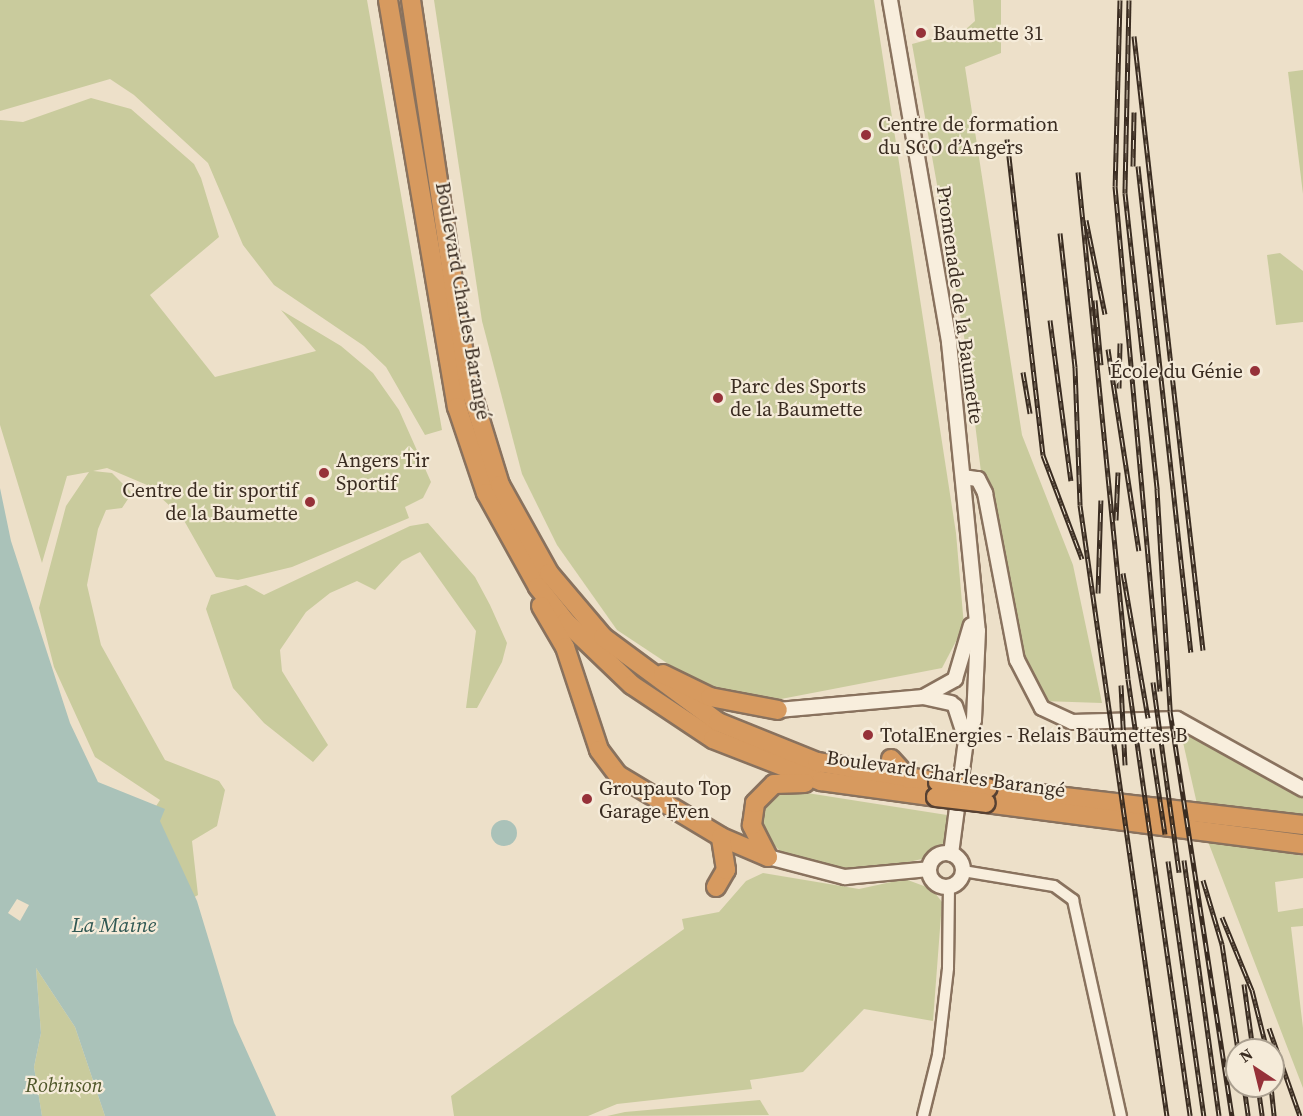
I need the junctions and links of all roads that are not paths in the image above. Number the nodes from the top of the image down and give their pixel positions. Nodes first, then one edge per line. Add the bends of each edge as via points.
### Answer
1 (388, 0) edge
2 (411, 0) edge
3 (890, 0) edge
4 (963, 477) junction
5 (538, 587) junction
6 (974, 618) junction
7 (632, 663) junction
8 (952, 682) junction
9 (973, 693) junction
10 (923, 697) junction
11 (953, 705) junction
12 (778, 710) joint
13 (966, 740) junction
14 (891, 759) dead end
15 (909, 779) junction
16 (821, 781) junction
17 (1303, 789) edge
18 (937, 790) junction
19 (987, 796) junction
20 (1303, 825) edge
21 (721, 837) junction
22 (1303, 844) edge
23 (951, 854) junction
24 (768, 857) junction
25 (929, 868) junction
26 (963, 871) junction
27 (716, 886) dead end
28 (949, 887) junction
29 (923, 1116) edge
30 (1121, 1116) edge

1 - 5 highway, Boulevard Charles Barangé via 457,407 486,493
2 - 7 highway, Boulevard Charles Barangé via 457,320 488,452 549,573
3 - 4 street, Promenade de la Baumette via 949,342
4 - 6 street, Promenade de la Baumette
4 - 17 street via 978,479 986,493 1017,660 1042,708 1072,722 1177,719
5 - 16 highway, Boulevard Charles Barangé via 598,655 669,712 750,756
5 - 21 highway via 540,603 565,646 598,750 618,775
6 - 8 street, Promenade de la Baumette
6 - 9 street, Promenade de la Baumette via 978,631
7 - 12 highway via 710,697
7 - 15 highway, Boulevard Charles Barangé via 718,722 775,749
8 - 9 street
8 - 10 street
8 - 11 street, Promenade de la Baumette
9 - 11 street
9 - 13 street, Promenade de la Baumette via 974,720
10 - 11 street
10 - 12 street
11 - 13 street, Promenade de la Baumette
13 - 23 street, Promenade de la Baumette
14 - 15 highway
15 - 18 highway, Boulevard Charles Barangé
16 - 18 highway, Boulevard Charles Barangé
16 - 24 highway via 774,784 754,803 752,825
18 - 19 highway, Boulevard Charles Barangé, bridge
19 - 20 highway, Boulevard Charles Barangé
19 - 22 highway, Boulevard Charles Barangé
21 - 24 highway
21 - 27 highway via 726,870
23 - 25 street via 934,858
23 - 26 street
24 - 25 street via 845,877
25 - 28 street via 934,883
26 - 28 street
26 - 30 street via 1054,886 1073,900
28 - 29 street via 943,1011

